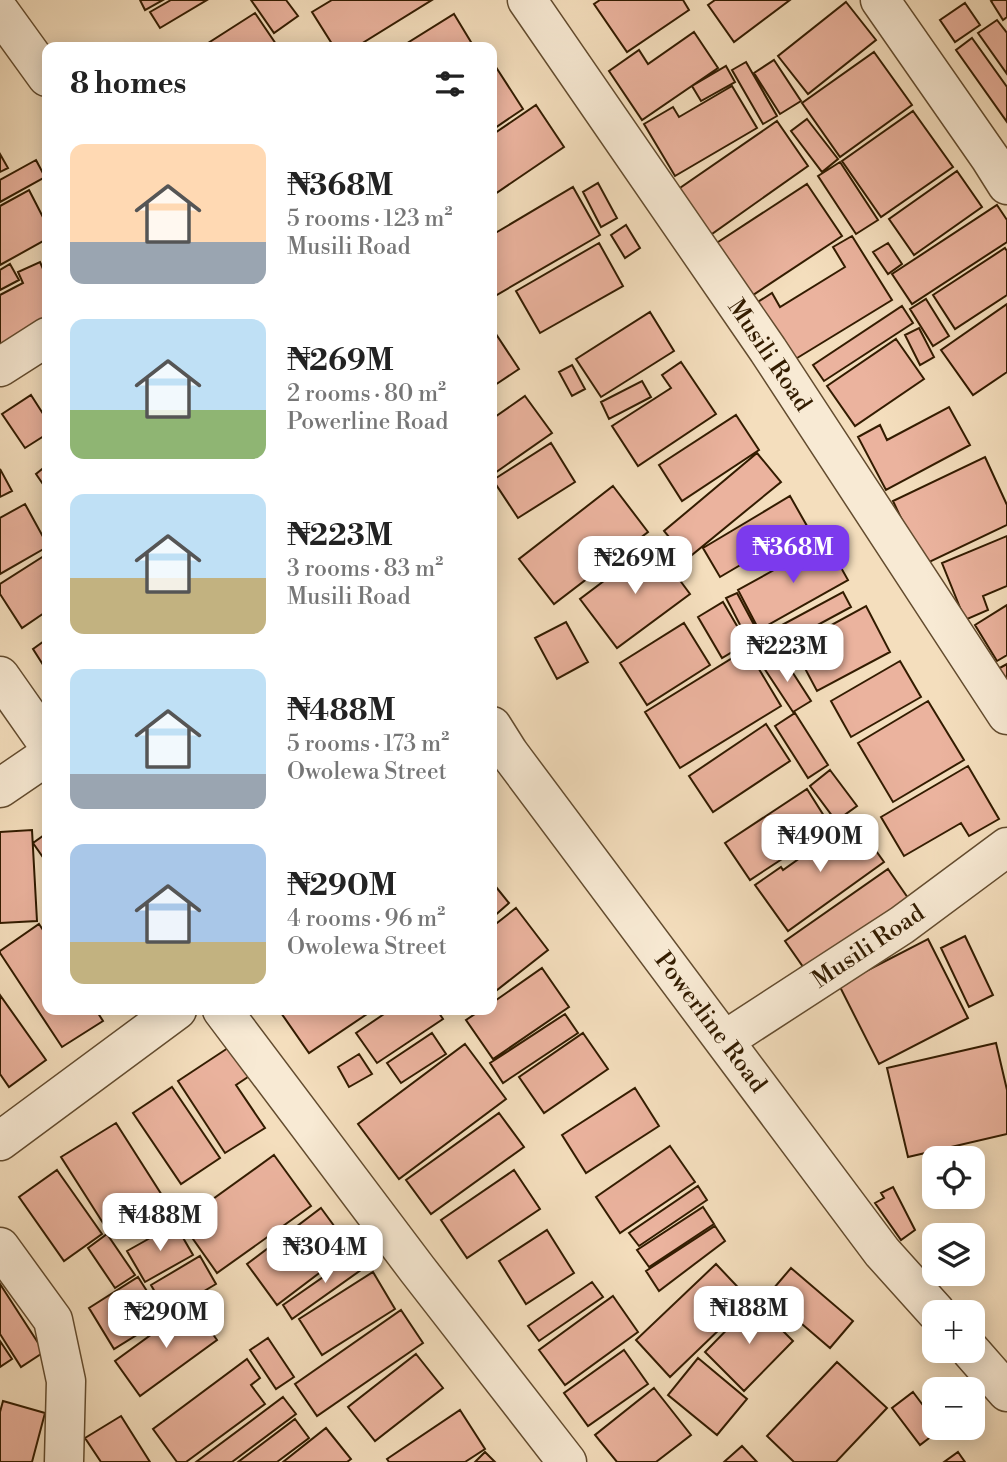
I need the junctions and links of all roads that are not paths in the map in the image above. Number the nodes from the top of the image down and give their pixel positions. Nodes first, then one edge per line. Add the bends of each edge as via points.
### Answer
1 (527, 0) edge
2 (880, 0) edge
3 (0, 12) edge
4 (42, 70) edge
5 (1007, 185) edge
6 (42, 340) edge
7 (0, 367) edge
8 (0, 676) edge
9 (1007, 715) edge
10 (42, 736) edge
11 (498, 748) edge
12 (42, 759) edge
13 (0, 788) edge
14 (1007, 847) edge
15 (170, 1015) edge
16 (226, 1015) edge
17 (725, 1041) junction
18 (0, 1141) edge
19 (0, 1247) edge
20 (925, 1300) edge
21 (982, 1363) edge
22 (1007, 1392) edge
23 (64, 1462) edge
24 (567, 1462) edge

1 - 9 street, Musili Road via 768,350
2 - 5 street
3 - 4 street
6 - 7 street
8 - 10 street
11 - 17 street, Powerline Road
12 - 13 street
14 - 17 street, Musili Road via 902,925
15 - 18 street
16 - 24 street
17 - 20 street, Powerline Road via 882,1252
19 - 23 street via 53,1320 66,1381
21 - 22 street

